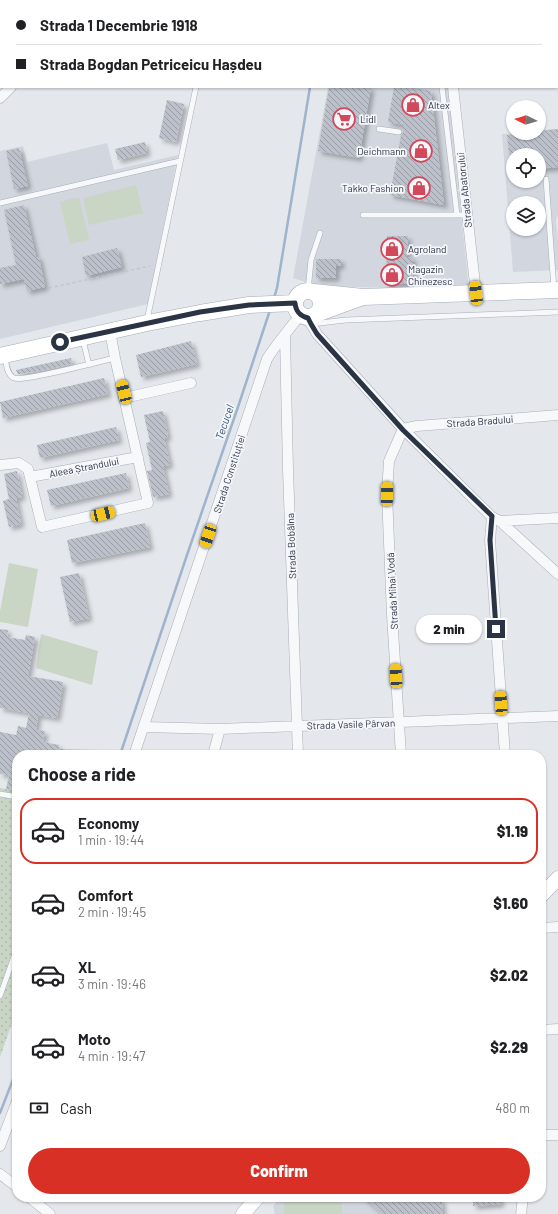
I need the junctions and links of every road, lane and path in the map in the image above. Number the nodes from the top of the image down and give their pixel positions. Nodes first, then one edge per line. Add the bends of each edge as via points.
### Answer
1 (10, 88) edge
2 (196, 88) edge
3 (442, 88) edge
4 (453, 88) edge
5 (0, 98) edge
6 (379, 129) dead end
7 (399, 132) dead end
8 (180, 161) junction
9 (546, 179) dead end
10 (0, 203) edge
11 (363, 215) dead end
12 (462, 215) junction
13 (320, 233) dead end
14 (159, 265) junction
15 (49, 288) dead end
16 (556, 290) edge
17 (311, 291) junction
18 (476, 293) junction
19 (363, 297) junction
20 (558, 312) edge
21 (302, 313) junction
22 (147, 323) junction
23 (110, 331) junction
24 (285, 336) junction
25 (82, 337) junction
26 (2, 356) edge
27 (115, 358) junction
28 (89, 365) junction
29 (191, 383) dead end
30 (124, 398) junction
31 (558, 416) edge
32 (403, 430) junction
33 (138, 457) junction
34 (0, 465) edge
35 (30, 478) junction
36 (558, 518) edge
37 (496, 519) junction
38 (558, 574) edge
39 (558, 716) edge
40 (502, 718) junction
41 (399, 722) junction
42 (144, 727) junction
43 (298, 727) junction
44 (220, 729) junction
45 (136, 750) edge
46 (214, 750) edge
47 (298, 750) edge
48 (401, 750) edge
49 (505, 750) edge
50 (0, 794) edge
51 (12, 796) edge
52 (558, 878) edge
53 (12, 882) edge
54 (0, 891) edge
55 (546, 891) edge
56 (558, 927) edge
57 (546, 928) edge
58 (12, 962) edge
59 (0, 996) edge
60 (546, 1030) edge
61 (558, 1030) edge
62 (12, 1114) edge
63 (546, 1135) edge
64 (558, 1135) edge
65 (0, 1146) edge
66 (0, 1174) edge
67 (12, 1183) edge
68 (35, 1202) edge
69 (254, 1202) edge
70 (522, 1202) edge
71 (50, 1214) edge
72 (243, 1214) edge
73 (521, 1214) edge

1 - 5 street
2 - 8 lane
3 - 12 lane
4 - 12 street, Strada Abatorului
6 - 7 lane
8 - 10 lane
8 - 14 lane
9 - 16 lane
11 - 12 lane
12 - 18 street, Strada Abatorului
13 - 17 lane via 311,260
14 - 15 path
14 - 22 lane
16 - 18 main road
17 - 19 main road
17 - 21 main road via 302,292 297,297
17 - 21 main road via 319,295 322,307
18 - 19 main road
19 - 21 main road
20 - 21 lane via 346,320
21 - 22 main road via 249,305
21 - 24 street, Strada Constituției
21 - 32 street via 317,334
22 - 23 main road
23 - 25 main road
23 - 27 street
24 - 42 street, Strada Constituției via 267,359
24 - 43 street, Strada Bobâlna
25 - 26 main road
25 - 28 lane
26 - 28 lane via 11,376 16,379
27 - 28 lane
27 - 30 street
29 - 30 street
30 - 33 street
31 - 32 street, Strada Bradului via 417,426
32 - 37 street
32 - 41 street, Strada Mihai Vodă via 389,461 387,494
33 - 35 street, Aleea Ștrandului
33 - 35 street via 148,503 42,527
34 - 35 street via 19,463 28,469
36 - 37 street
37 - 38 street
37 - 40 street via 490,540
39 - 40 street, Strada Vasile Pârvan
40 - 41 street, Strada Vasile Pârvan
40 - 49 street
41 - 43 street, Strada Vasile Pârvan
41 - 48 street, Strada Mihai Vodă
42 - 44 street, Strada Vasile Pârvan
42 - 45 street, Strada Constituției
43 - 44 street, Strada Vasile Pârvan
43 - 47 street, Strada Bobâlna
44 - 46 street
50 - 51 lane
52 - 55 street
53 - 54 path
56 - 57 street
58 - 59 lane
60 - 61 street
62 - 65 street
63 - 64 street
66 - 67 street
68 - 71 street
69 - 72 street
70 - 73 street

